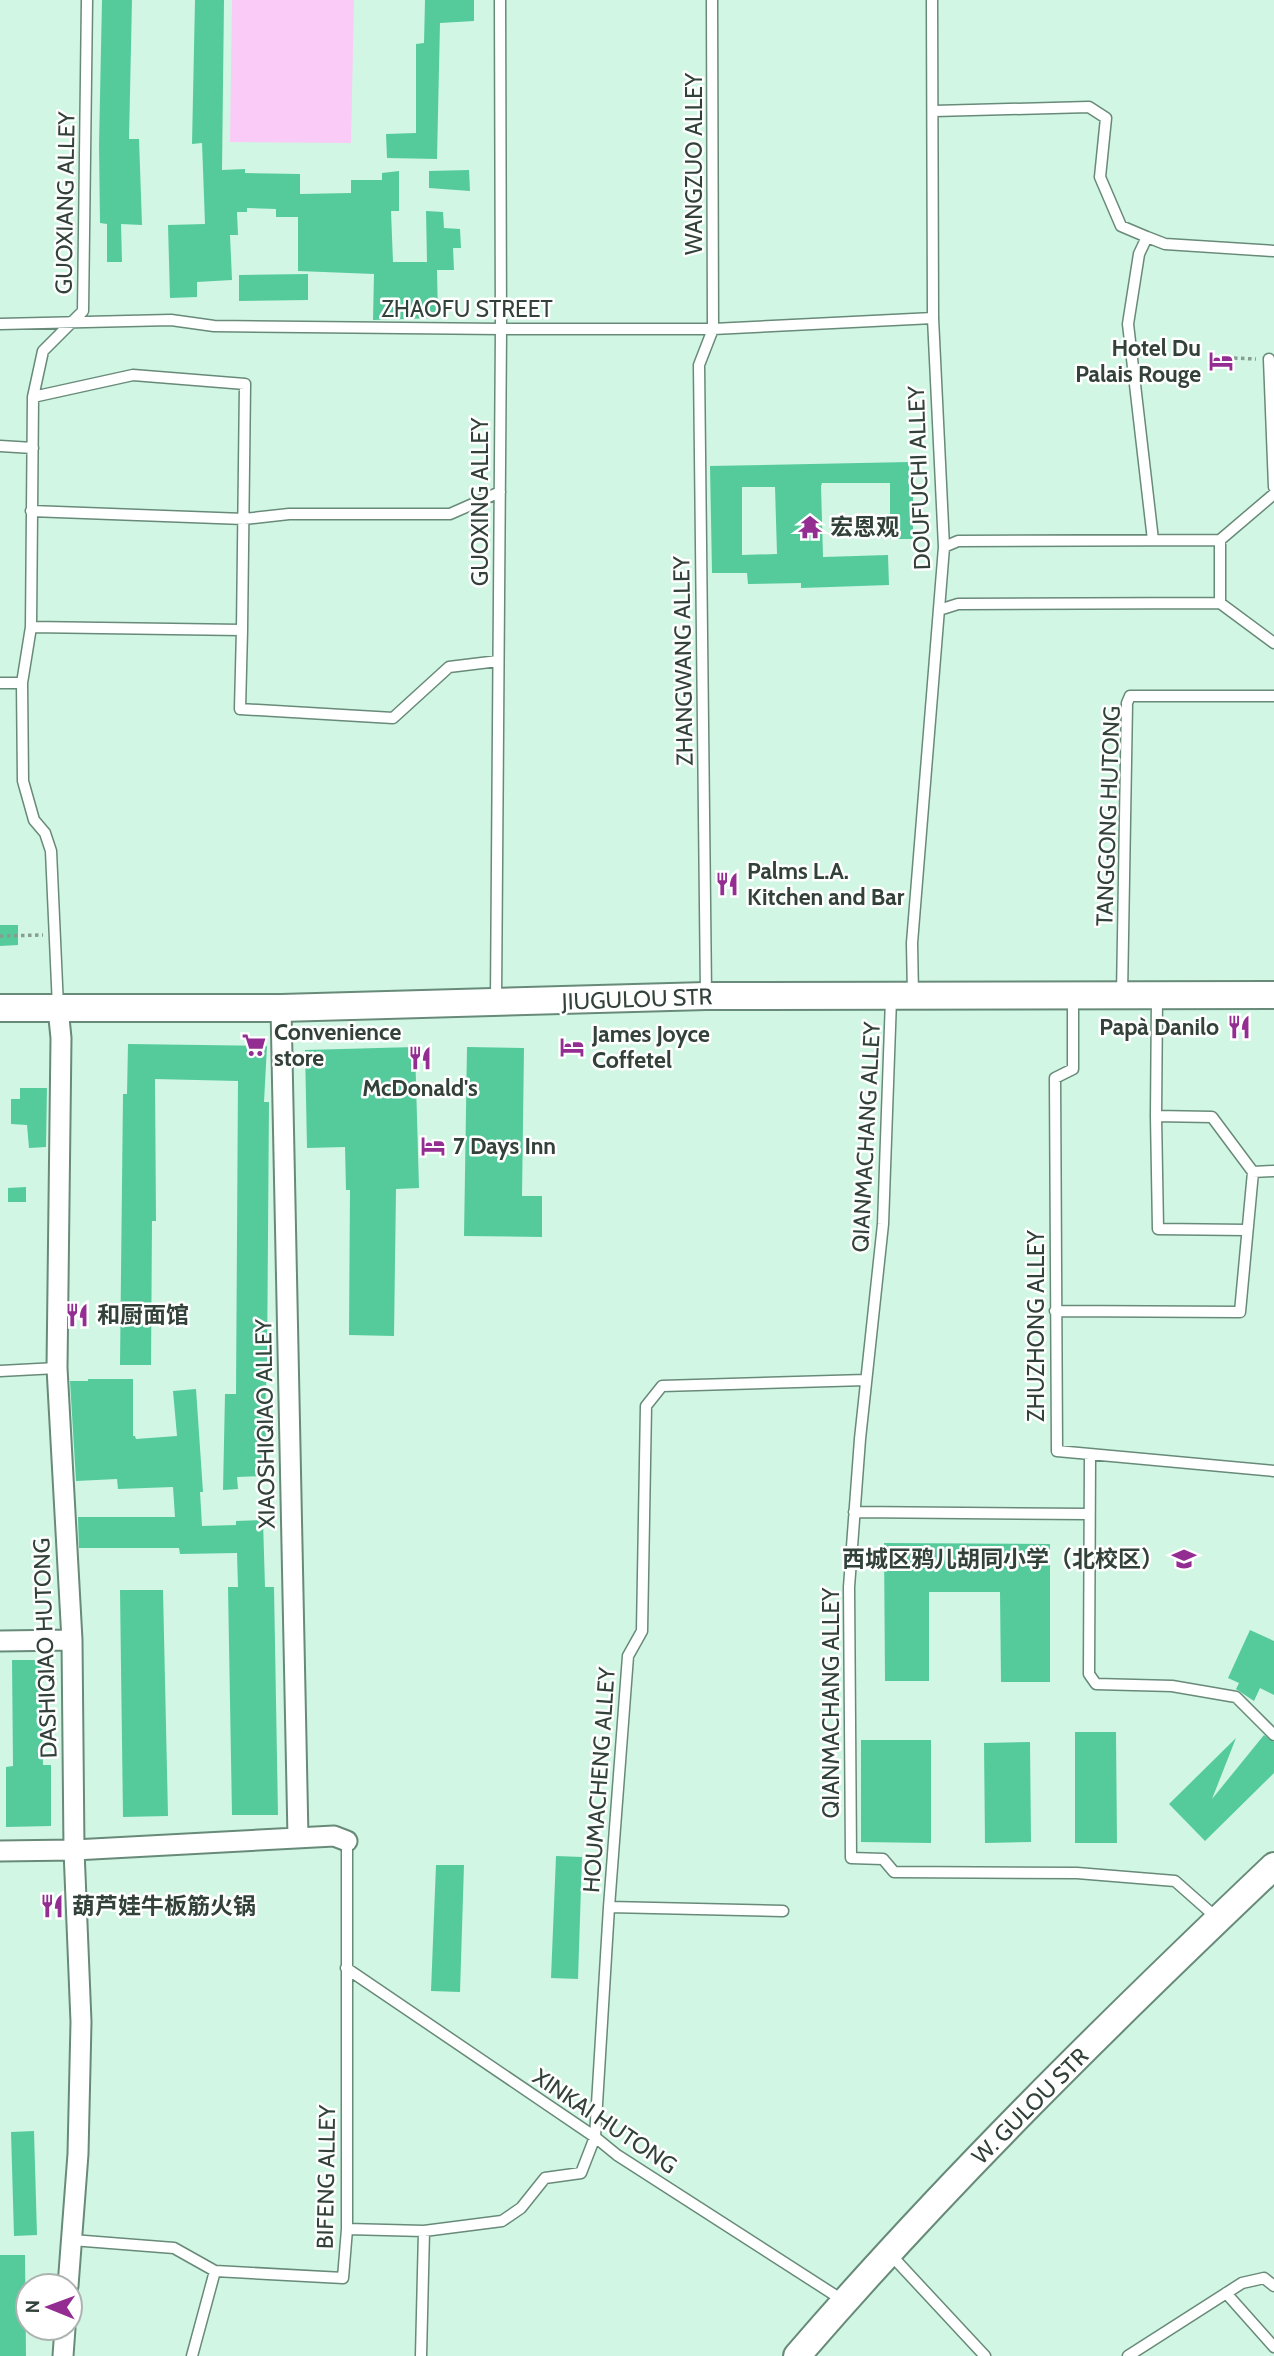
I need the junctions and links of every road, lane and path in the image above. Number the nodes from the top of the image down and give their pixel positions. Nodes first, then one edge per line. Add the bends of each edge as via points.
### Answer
1 (87, 0) edge
2 (500, 0) edge
3 (712, 0) edge
4 (932, 0) edge
5 (934, 111) junction
6 (1147, 237) junction
7 (1274, 251) edge
8 (933, 318) junction
9 (0, 324) edge
10 (69, 324) junction
11 (501, 329) junction
12 (713, 329) junction
13 (1234, 358) dead end
14 (1269, 359) joint
15 (33, 397) junction
16 (0, 446) edge
17 (33, 448) junction
18 (1274, 487) edge
19 (500, 492) junction
20 (1274, 494) edge
21 (32, 511) junction
22 (244, 519) junction
23 (1153, 540) junction
24 (1220, 540) junction
25 (944, 547) junction
26 (1220, 603) junction
27 (939, 610) junction
28 (31, 627) junction
29 (242, 630) junction
30 (1274, 643) edge
31 (498, 661) junction
32 (0, 683) edge
33 (22, 683) junction
34 (1274, 696) edge
35 (54, 935) junction
36 (0, 936) edge
37 (1073, 994) junction
38 (902, 995) junction
39 (1122, 995) junction
40 (1157, 995) junction
41 (1274, 995) edge
42 (706, 996) junction
43 (496, 1003) junction
44 (281, 1008) junction
45 (0, 1009) edge
46 (58, 1009) junction
47 (1156, 1116) junction
48 (1274, 1171) edge
49 (1253, 1172) junction
50 (1247, 1230) junction
51 (1055, 1311) junction
52 (57, 1368) junction
53 (0, 1371) edge
54 (866, 1380) junction
55 (1090, 1454) junction
56 (1274, 1471) edge
57 (854, 1511) junction
58 (1089, 1514) junction
59 (72, 1640) junction
60 (0, 1641) edge
61 (1274, 1735) edge
62 (298, 1838) junction
63 (347, 1841) joint
64 (74, 1850) junction
65 (0, 1851) edge
66 (1274, 1866) edge
67 (609, 1907) junction
68 (783, 1911) dead end
69 (1218, 1920) junction
70 (346, 1968) junction
71 (595, 2137) junction
72 (347, 2229) junction
73 (425, 2231) junction
74 (72, 2240) junction
75 (888, 2252) junction
76 (215, 2271) junction
77 (69, 2272) edge
78 (1274, 2286) edge
79 (1226, 2293) junction
80 (844, 2301) junction
81 (1274, 2347) edge
82 (192, 2356) edge
83 (421, 2356) edge
84 (797, 2356) edge
85 (985, 2356) edge
86 (1128, 2356) edge

1 - 10 lane, GUOXIANG ALLEY via 83,311
2 - 11 lane, GUOXING ALLEY
3 - 12 lane, WANGZUO ALLEY
4 - 5 lane, DOUFUCHI ALLEY
5 - 6 lane via 1089,107 1106,118 1100,177 1121,226
5 - 8 lane, DOUFUCHI ALLEY
6 - 7 lane via 1166,244
6 - 23 lane via 1139,254 1128,324
8 - 12 lane, ZHAOFU STREET
8 - 25 lane, DOUFUCHI ALLEY
9 - 10 lane, ZHAOFU STREET
10 - 11 lane, ZHAOFU STREET via 171,320 214,326
10 - 15 lane, GUOXIANG ALLEY via 43,351
11 - 12 lane, ZHAOFU STREET
11 - 19 lane, GUOXING ALLEY
12 - 42 lane, ZHANGWANG ALLEY via 699,365
13 - 14 path
14 - 18 lane
15 - 17 lane, GUOXIANG ALLEY
15 - 22 lane via 133,375 245,384
16 - 17 lane
17 - 21 lane, GUOXIANG ALLEY
19 - 22 lane via 450,513 289,514
19 - 31 lane, GUOXING ALLEY
20 - 24 lane
21 - 22 lane
21 - 28 lane, GUOXIANG ALLEY
22 - 29 lane
23 - 24 lane
23 - 25 lane via 958,541
24 - 26 lane
25 - 27 lane, DOUFUCHI ALLEY
26 - 27 lane via 958,604
26 - 30 lane
27 - 38 lane, DOUFUCHI ALLEY via 912,943
28 - 29 lane
28 - 33 lane, GUOXIANG ALLEY
29 - 31 lane via 240,709 393,718 449,667
31 - 43 lane, GUOXING ALLEY
32 - 33 lane
33 - 35 lane, GUOXIANG ALLEY via 23,781 34,820 51,851
34 - 39 lane, TANGGONG HUTONG via 1130,696
35 - 36 path
35 - 46 lane, GUOXIANG ALLEY
37 - 38 main road, JIUGULOU STR
37 - 39 main road, JIUGULOU STR
37 - 51 lane, ZHUZHONG ALLEY via 1073,1069 1055,1078
38 - 42 main road, JIUGULOU STR
38 - 54 lane, QIANMACHANG ALLEY
39 - 40 main road, JIUGULOU STR
40 - 41 main road, JIUGULOU STR
40 - 47 lane
42 - 43 main road, JIUGULOU STR
43 - 44 main road, JIUGULOU STR
44 - 46 main road, JIUGULOU STR
44 - 62 street, XIAOSHIQIAO ALLEY
45 - 46 main road, JIUGULOU STR
46 - 52 street, DASHIQIAO HUTONG
47 - 49 lane via 1212,1117
47 - 50 lane via 1158,1228
48 - 49 lane
49 - 50 lane
50 - 51 lane via 1240,1312
51 - 55 lane, ZHUZHONG ALLEY via 1057,1451
52 - 53 lane
52 - 59 street, DASHIQIAO HUTONG
54 - 57 lane, QIANMACHANG ALLEY
54 - 67 lane, HOUMACHENG ALLEY via 662,1387 646,1406 642,1631 628,1656
55 - 56 lane, ZHUZHONG ALLEY
55 - 58 lane
57 - 58 lane
57 - 69 lane, QIANMACHANG ALLEY via 849,1587 851,1858 883,1859 894,1872 1077,1873 1175,1881
58 - 61 lane via 1088,1674 1096,1684 1172,1686 1236,1697
59 - 60 street
59 - 64 street, DASHIQIAO HUTONG
62 - 63 street via 334,1836
62 - 64 street
63 - 70 lane, BIFENG ALLEY
64 - 65 street
64 - 74 street, DASHIQIAO HUTONG via 81,2022
66 - 69 main road, W. GULOU STR
67 - 68 lane
67 - 71 lane, HOUMACHENG ALLEY
69 - 75 main road, W. GULOU STR
70 - 71 lane, XINKAI HUTONG
70 - 72 lane, BIFENG ALLEY
71 - 73 lane, HOUMACHENG ALLEY via 581,2173 545,2178 521,2208 502,2221
71 - 80 lane, XINKAI HUTONG
72 - 73 lane
72 - 76 lane, BIFENG ALLEY via 343,2278
73 - 83 lane
74 - 76 lane, BIFENG ALLEY via 174,2248
74 - 77 street, DASHIQIAO HUTONG
75 - 80 main road, W. GULOU STR
75 - 85 lane
76 - 82 lane
78 - 79 lane via 1264,2278
79 - 81 lane
79 - 86 lane
80 - 84 main road, W. GULOU STR

